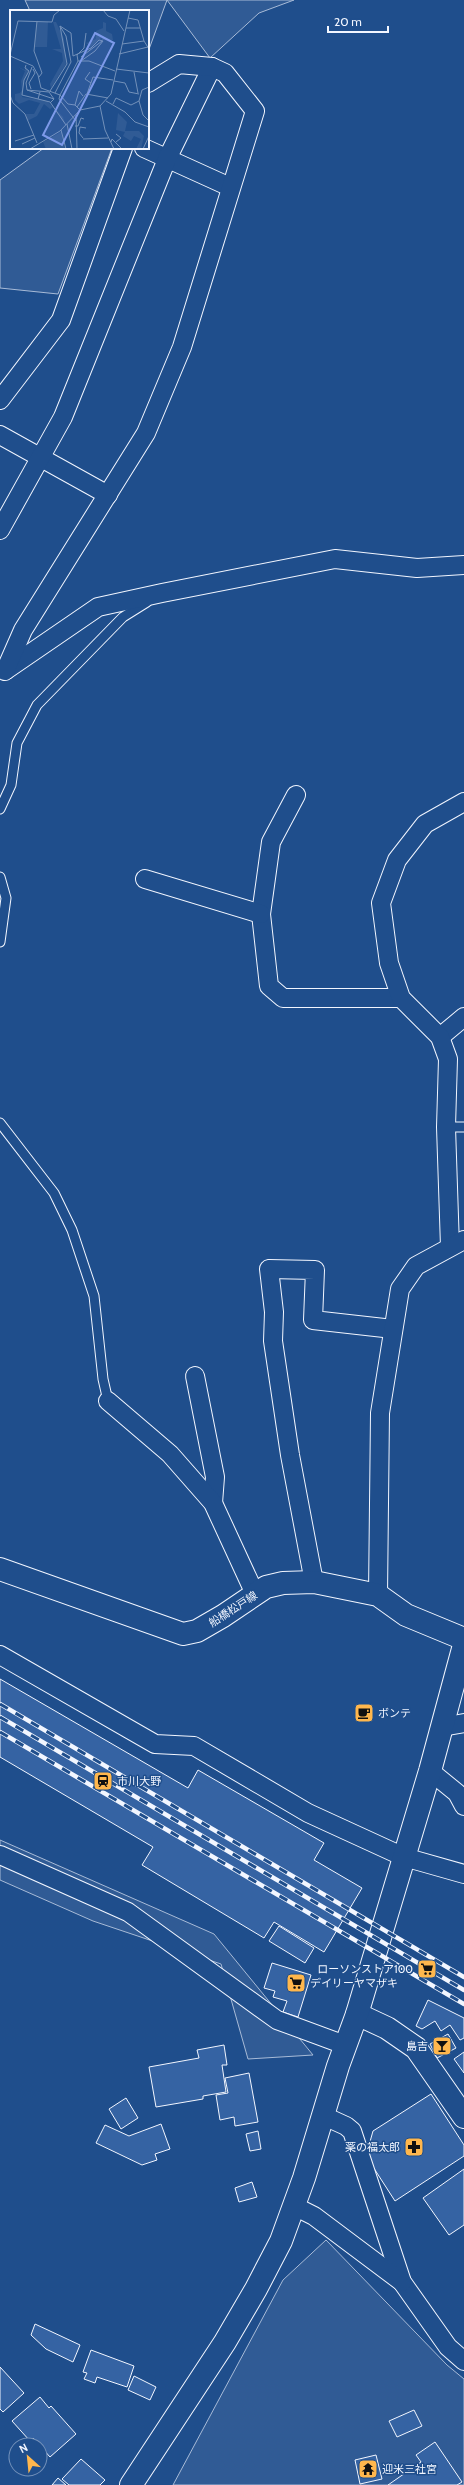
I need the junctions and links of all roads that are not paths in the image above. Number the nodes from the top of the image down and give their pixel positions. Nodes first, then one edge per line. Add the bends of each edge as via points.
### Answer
1 (212, 67) junction
2 (149, 82) edge
3 (122, 149) edge
4 (146, 149) edge
5 (167, 159) junction
6 (230, 187) junction
7 (0, 400) edge
8 (0, 435) edge
9 (40, 457) junction
10 (108, 495) junction
11 (0, 530) edge
12 (464, 565) edge
13 (162, 593) junction
14 (3, 672) edge
15 (296, 795) dead end
16 (464, 802) edge
17 (0, 809) edge
18 (0, 877) edge
19 (145, 879) dead end
20 (261, 914) junction
21 (0, 942) edge
22 (402, 998) junction
23 (464, 1017) edge
24 (440, 1037) junction
25 (0, 1123) edge
26 (446, 1127) junction
27 (464, 1127) edge
28 (457, 1243) edge
29 (393, 1329) junction
30 (195, 1376) dead end
31 (108, 1401) joint
32 (213, 1503) junction
33 (0, 1569) edge
34 (314, 1582) junction
35 (254, 1594) junction
36 (378, 1595) junction
37 (464, 1640) edge
38 (464, 1645) edge
39 (0, 1655) edge
40 (464, 1723) edge
41 (442, 1727) junction
42 (430, 1771) junction
43 (464, 1806) edge
44 (0, 1855) edge
45 (404, 1857) junction
46 (464, 1874) edge
47 (357, 2014) junction
48 (345, 2045) junction
49 (324, 2116) junction
50 (464, 2117) edge
51 (294, 2206) junction
52 (402, 2282) junction
53 (464, 2361) edge
54 (131, 2485) edge

1 - 2 street via 179,64
1 - 5 street
1 - 6 street via 226,73 255,111
3 - 7 street via 61,320
4 - 5 street
5 - 6 street
5 - 9 street via 62,417
6 - 10 street via 182,347 146,433
8 - 9 street
9 - 10 street
9 - 11 street
10 - 14 street via 23,630
12 - 13 street via 417,568 335,559
13 - 14 street via 98,608
13 - 17 lane via 122,617 37,705 17,743 11,784
15 - 20 street via 271,842
16 - 22 street via 425,824 397,860 381,903 389,963
18 - 21 lane via 6,898
19 - 20 street
20 - 22 street via 269,986 283,998
22 - 24 street
23 - 24 street
24 - 26 street via 448,1059
25 - 31 lane via 54,1193 72,1230 94,1296 103,1379
26 - 27 lane
26 - 28 street
28 - 29 street via 416,1266 400,1289
29 - 34 street via 313,1320 315,1270 269,1269 274,1312 274,1349 290,1455
29 - 36 street via 380,1413
30 - 32 street via 215,1477
31 - 32 street via 170,1454
32 - 35 street
33 - 35 street, 船橋松戸線 via 183,1634 197,1631
34 - 35 street, 船橋松戸線 via 283,1583 266,1587
34 - 36 street, 船橋松戸線
36 - 37 street, 船橋松戸線 via 406,1615
38 - 41 street
39 - 45 street via 155,1744 194,1746 308,1813
40 - 41 street
41 - 42 street
42 - 43 street via 457,1793
42 - 45 street
44 - 48 street via 128,1912 277,2020
45 - 46 street
45 - 47 street
47 - 48 street
47 - 50 street via 387,2028 416,2048
48 - 49 street
49 - 51 street
49 - 52 street via 352,2131
51 - 52 street via 314,2216
51 - 54 street via 281,2241 225,2342
52 - 53 street via 448,2348

